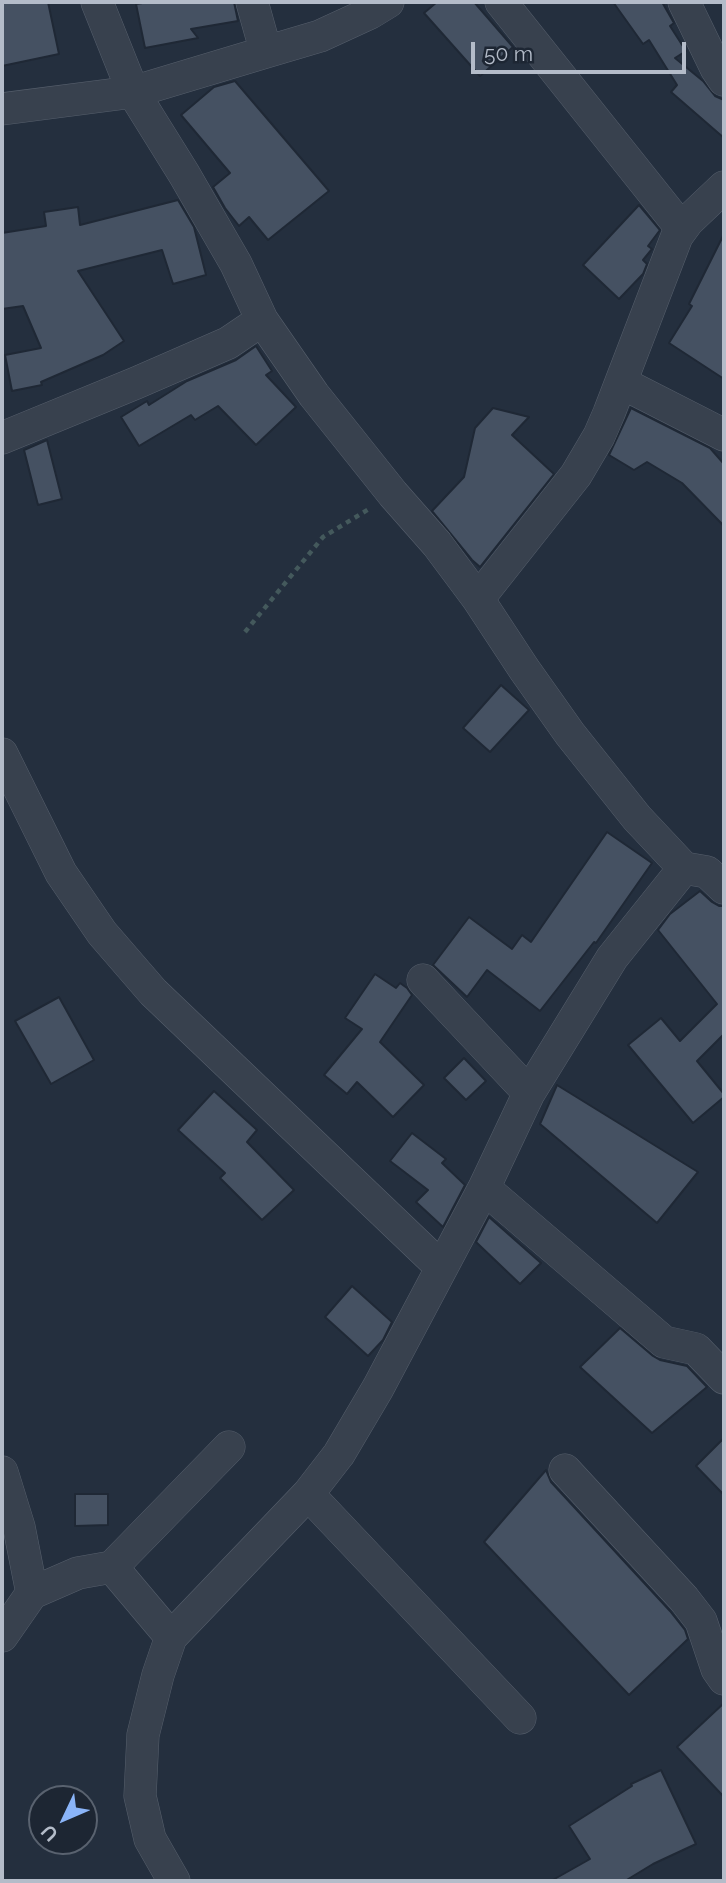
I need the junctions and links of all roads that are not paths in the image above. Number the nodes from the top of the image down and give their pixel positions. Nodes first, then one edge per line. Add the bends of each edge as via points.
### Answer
1 (97, 2) edge
2 (252, 2) edge
3 (388, 2) edge
4 (501, 2) edge
5 (684, 2) edge
6 (266, 52) junction
7 (724, 80) edge
8 (133, 92) junction
9 (2, 109) edge
10 (724, 187) edge
11 (682, 229) junction
12 (262, 320) junction
13 (622, 383) junction
14 (724, 435) edge
15 (2, 438) edge
16 (478, 599) junction
17 (2, 754) edge
18 (684, 868) junction
19 (724, 888) edge
20 (423, 980) dead end
21 (530, 1093) junction
22 (484, 1188) junction
23 (442, 1267) junction
24 (724, 1378) edge
25 (229, 1447) dead end
26 (565, 1470) dead end
27 (2, 1472) edge
28 (308, 1493) junction
29 (112, 1567) junction
30 (32, 1593) junction
31 (2, 1636) edge
32 (171, 1637) junction
33 (724, 1679) edge
34 (520, 1718) dead end
35 (174, 1881) edge

1 - 8 street
2 - 6 street
3 - 6 street via 320,36
4 - 11 street
5 - 7 street
6 - 8 street
8 - 9 street
8 - 12 street via 230,254
10 - 11 street
11 - 13 street
12 - 15 street via 228,343
12 - 16 street via 314,395
13 - 14 street
13 - 16 street via 576,475
16 - 18 street via 570,734
17 - 23 street via 61,873 119,953 162,1001
18 - 19 street via 707,872
18 - 21 street via 612,958
20 - 21 street
21 - 22 street
22 - 23 street
22 - 24 street via 663,1342 696,1349
23 - 28 street via 340,1454
25 - 29 street
26 - 33 street via 690,1607 701,1622
27 - 30 street
28 - 32 street
28 - 34 street
29 - 30 street via 78,1573
29 - 32 street
30 - 31 street
32 - 35 street via 143,1735 140,1796 150,1839

